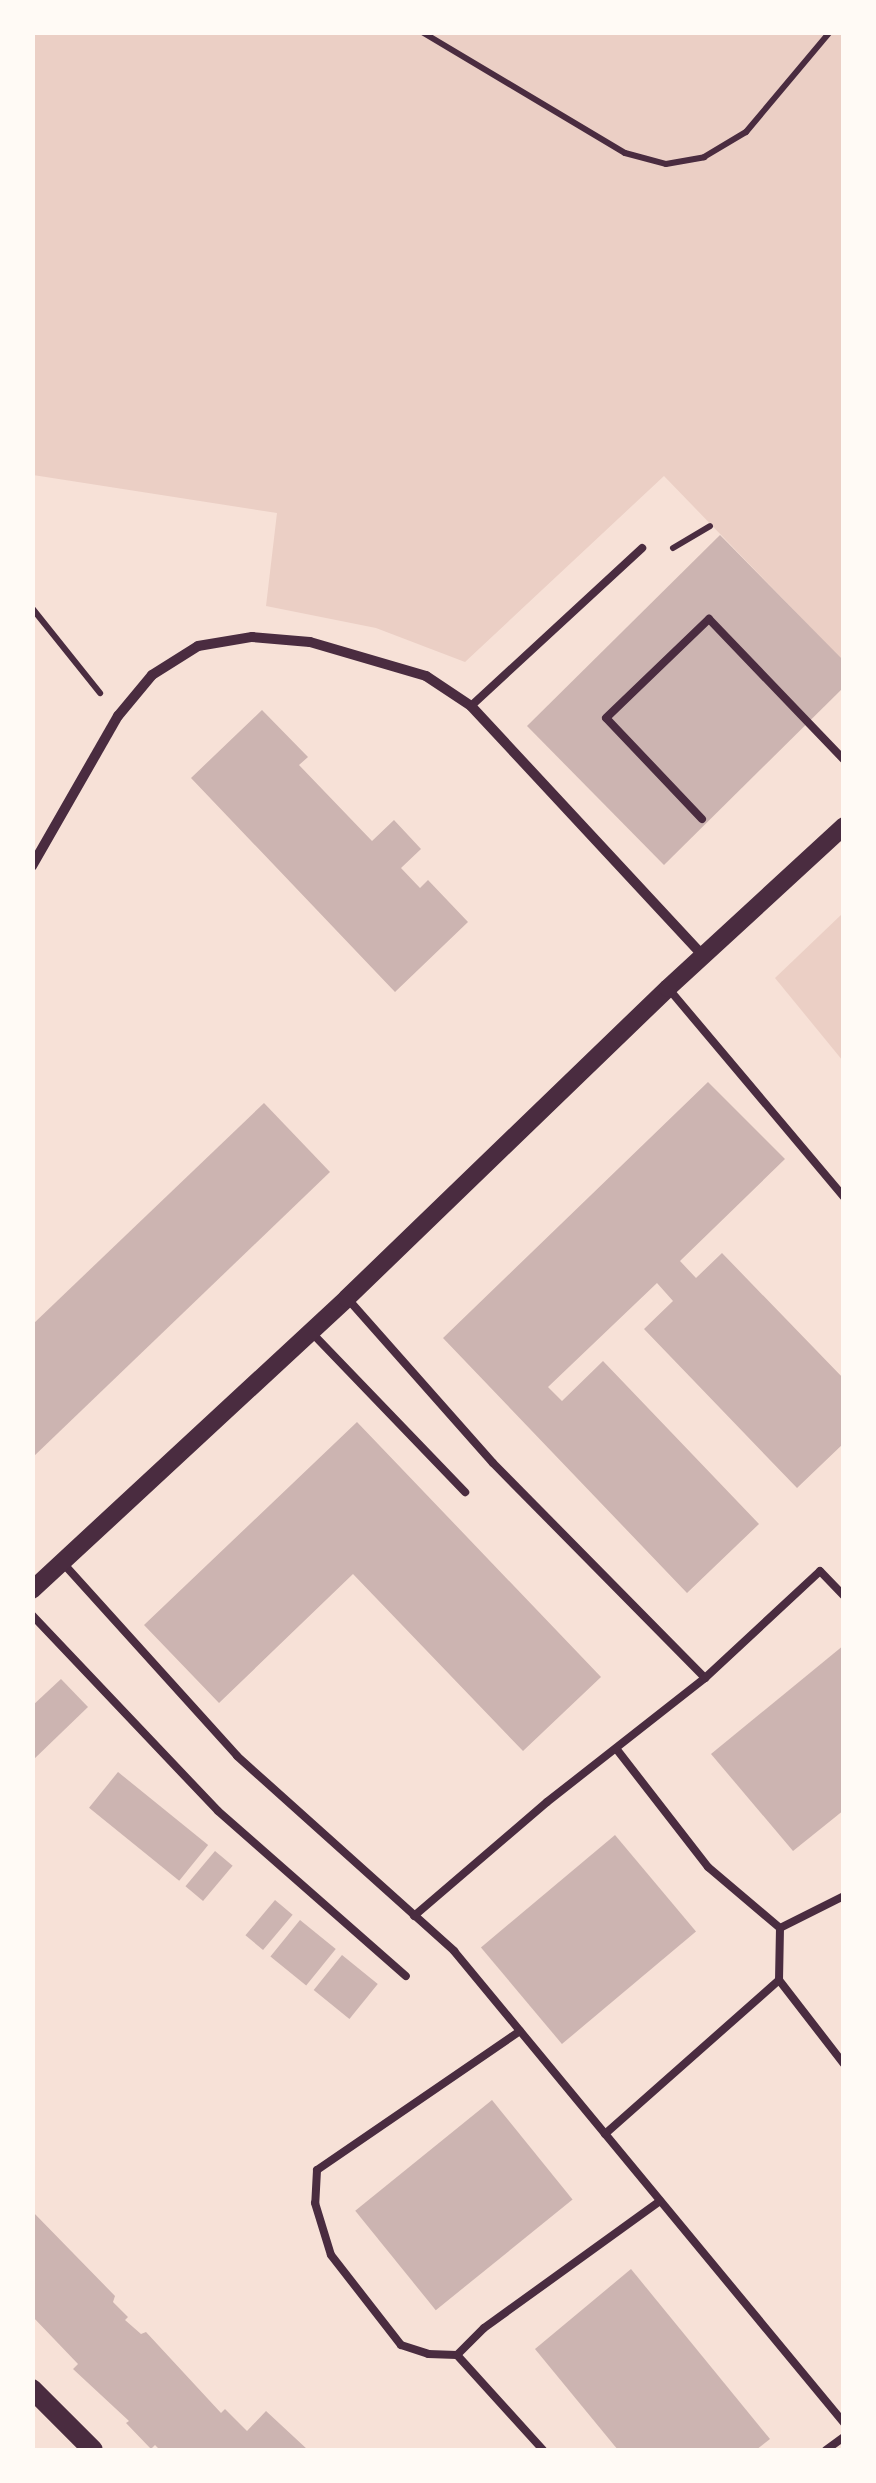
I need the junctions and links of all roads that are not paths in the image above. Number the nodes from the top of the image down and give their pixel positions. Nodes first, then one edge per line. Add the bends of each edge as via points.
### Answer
1 (642, 548) road end
2 (471, 706) junction
3 (844, 760) edge
4 (702, 818) dead end
5 (844, 826) edge
6 (32, 866) edge
7 (702, 955) junction
8 (668, 988) junction
9 (844, 1197) edge
10 (348, 1298) junction
11 (311, 1332) junction
12 (465, 1492) dead end
13 (62, 1562) junction
14 (32, 1590) edge
15 (844, 1596) edge
16 (32, 1614) edge
17 (704, 1678) junction
18 (618, 1750) junction
19 (844, 1896) edge
20 (414, 1916) junction
21 (780, 1928) junction
22 (406, 1976) dead end
23 (779, 1980) junction
24 (520, 2031) junction
25 (844, 2064) edge
26 (605, 2134) junction
27 (660, 2200) junction
28 (458, 2356) junction
29 (32, 2389) edge
30 (844, 2423) edge
31 (844, 2437) edge
32 (93, 2450) edge
33 (543, 2450) edge
34 (826, 2450) edge

1 - 2 lane
2 - 6 street via 426,676 310,642 252,637 198,646 152,674 118,716
2 - 7 street
3 - 4 lane via 709,619 606,718
5 - 7 street
7 - 8 street
8 - 9 lane
8 - 10 street
10 - 11 street
10 - 17 lane via 493,1463
11 - 12 lane
11 - 13 street
13 - 14 street
13 - 20 lane via 237,1756
15 - 17 lane via 820,1571
16 - 22 lane via 218,1811
17 - 18 lane
18 - 20 lane
18 - 21 lane via 708,1868
19 - 21 lane
20 - 24 lane via 454,1951
21 - 23 lane
23 - 25 lane
23 - 26 lane
24 - 26 lane
24 - 28 lane via 317,2170 315,2203 331,2254 402,2344
26 - 27 lane
27 - 28 lane via 484,2328
27 - 30 lane
28 - 33 lane
29 - 32 main road
31 - 34 lane

